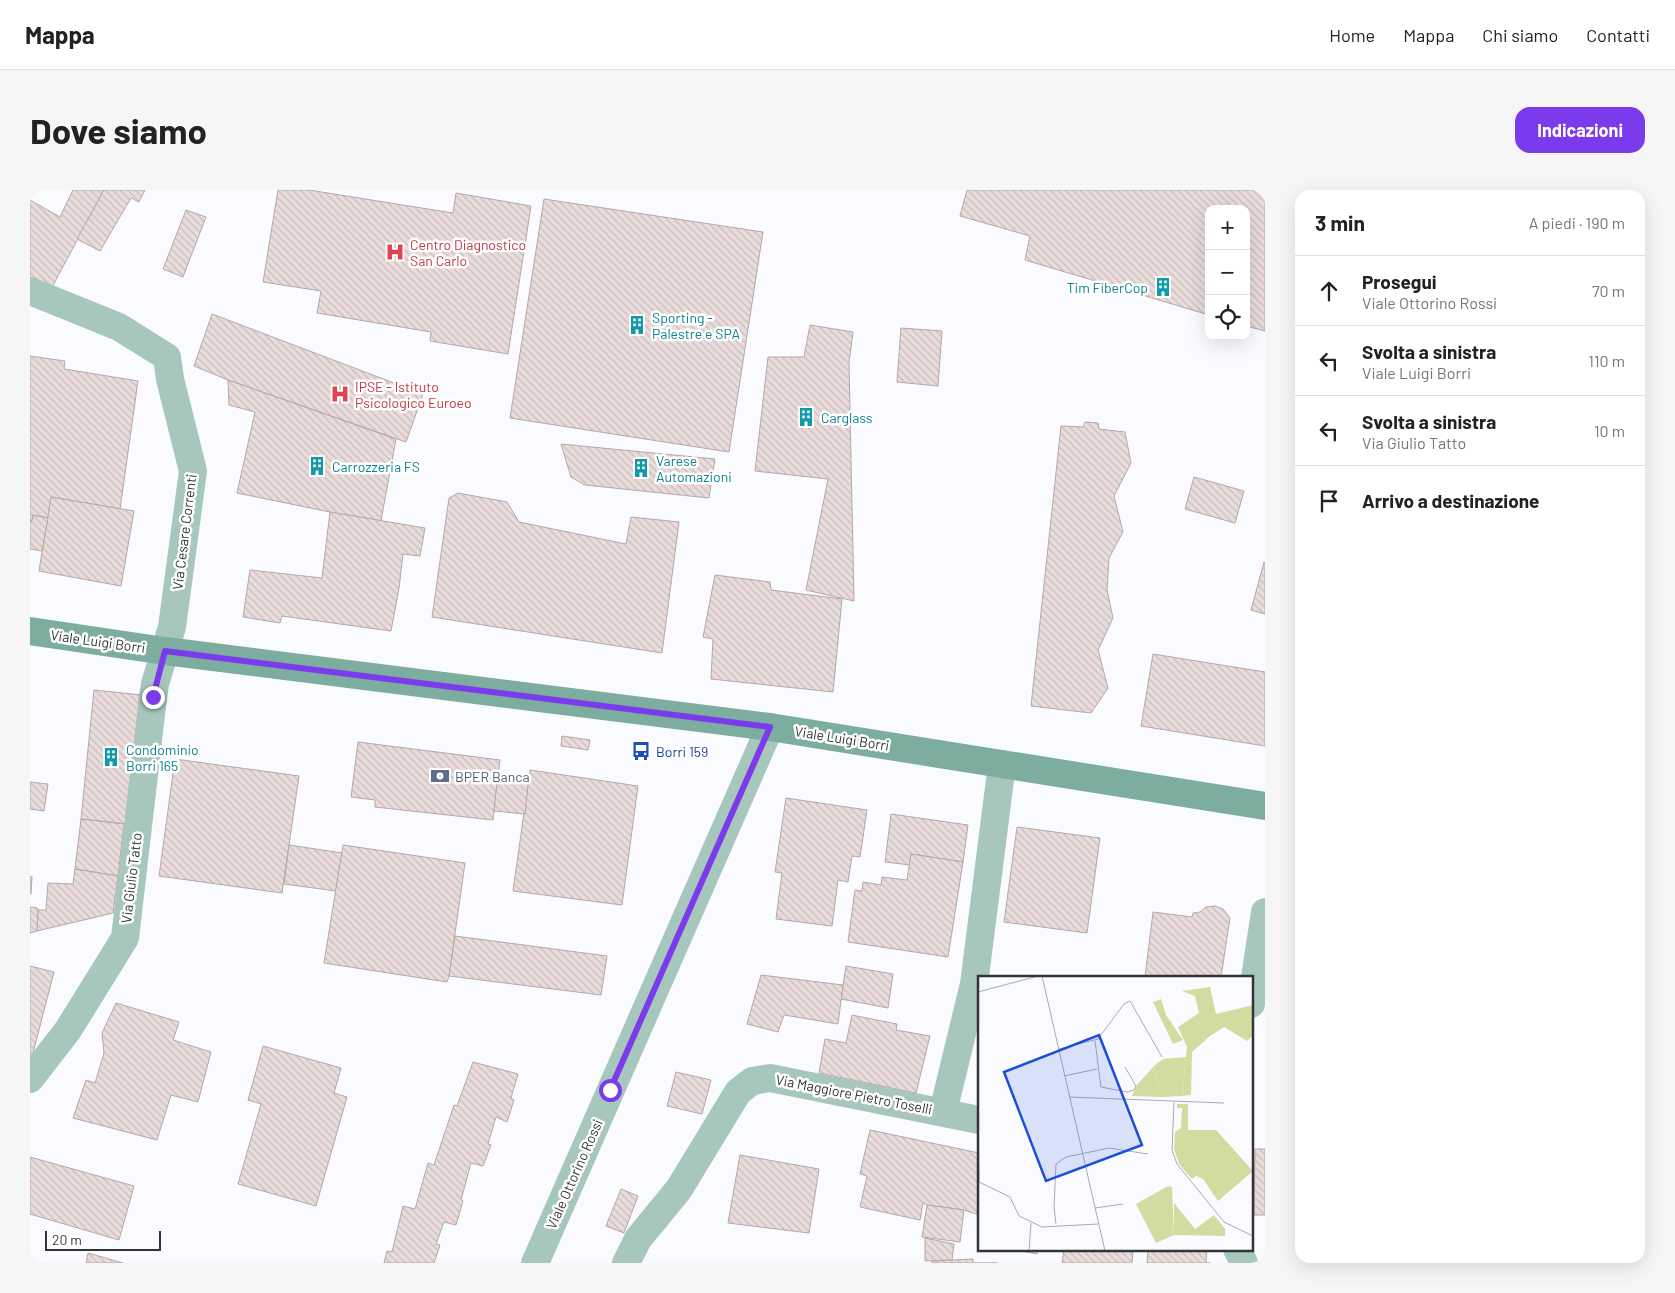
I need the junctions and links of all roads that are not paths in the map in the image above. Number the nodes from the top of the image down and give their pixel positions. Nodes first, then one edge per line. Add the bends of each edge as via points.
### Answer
1 (30, 291) edge
2 (30, 632) edge
3 (165, 651) junction
4 (770, 727) junction
5 (1002, 764) junction
6 (1265, 806) edge
7 (1265, 912) edge
8 (1252, 997) edge
9 (30, 1079) edge
10 (943, 1112) junction
11 (978, 1120) edge
12 (1238, 1250) edge
13 (632, 1251) edge
14 (535, 1263) edge
15 (1244, 1263) edge

1 - 3 street, Via Cesare Correnti via 119,328 167,357 193,472 172,627
2 - 3 main road, Viale Luigi Borri
3 - 4 main road, Viale Luigi Borri
3 - 9 street, Via Giulio Tatto via 153,697 124,938 68,1030
4 - 5 main road, Viale Luigi Borri
4 - 14 street, Viale Ottorino Rossi
5 - 6 main road, Viale Luigi Borri
5 - 10 street, Via Maggiore Pietro Toselli via 974,984
7 - 8 street
10 - 11 street, Via Maggiore Pietro Toselli
10 - 13 street, Via Maggiore Pietro Toselli via 770,1078 752,1081 738,1092 679,1188
12 - 15 street

